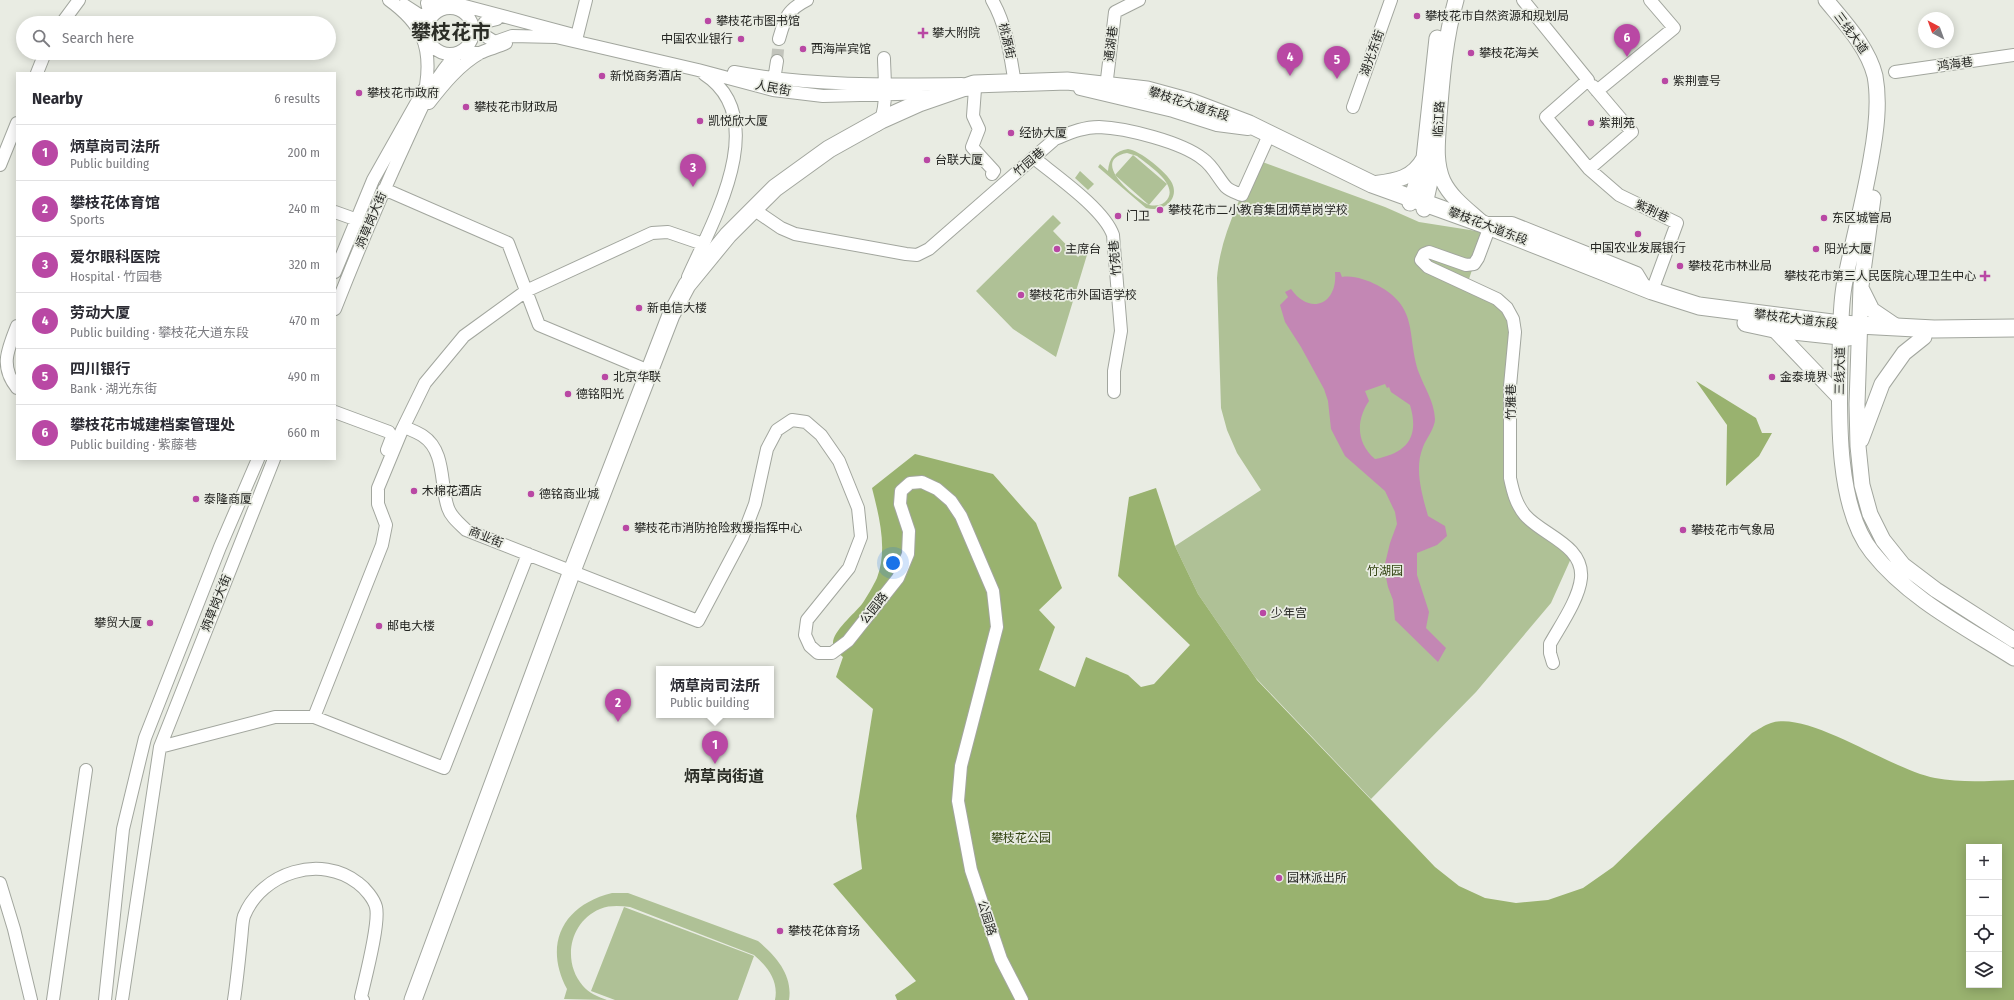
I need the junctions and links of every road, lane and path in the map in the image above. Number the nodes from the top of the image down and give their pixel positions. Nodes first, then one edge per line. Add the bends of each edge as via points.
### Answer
1 (79, 0) edge
2 (389, 0) edge
3 (395, 0) edge
4 (423, 0) edge
5 (430, 0) edge
6 (442, 0) edge
7 (586, 0) edge
8 (807, 0) edge
9 (992, 0) edge
10 (1139, 0) edge
11 (1391, 0) edge
12 (1446, 0) edge
13 (1456, 0) edge
14 (1523, 0) edge
15 (1650, 0) edge
16 (1826, 0) edge
17 (1837, 0) edge
18 (455, 8) junction
19 (407, 14) junction
20 (67, 16) edge
21 (497, 19) junction
22 (428, 35) junction
23 (540, 37) junction
24 (576, 39) junction
25 (779, 39) tunnel mouth
26 (428, 53) junction
27 (458, 53) junction
28 (480, 53) junction
29 (2014, 55) edge
30 (884, 58) dead end
31 (42, 60) edge
32 (777, 61) tunnel mouth
33 (698, 70) junction
34 (37, 72) edge
35 (1895, 72) dead end
36 (1107, 78) junction
37 (774, 80) junction
38 (1588, 80) junction
39 (1015, 84) junction
40 (1067, 84) junction
41 (975, 87) junction
42 (885, 90) junction
43 (954, 91) junction
44 (1597, 91) junction
45 (1353, 107) dead end
46 (881, 120) junction
47 (16, 125) edge
48 (1249, 127) junction
49 (407, 129) junction
50 (864, 136) junction
51 (1268, 137) junction
52 (1437, 148) junction
53 (1034, 158) junction
54 (1424, 158) junction
55 (0, 165) edge
56 (1589, 169) junction
57 (992, 174) dead end
58 (1372, 184) junction
59 (384, 189) junction
60 (1418, 203) junction
61 (1867, 208) junction
62 (336, 212) edge
63 (760, 213) junction
64 (356, 220) junction
65 (369, 224) junction
66 (1487, 228) junction
67 (703, 244) junction
68 (336, 270) edge
69 (1861, 286) junction
70 (1649, 289) junction
71 (526, 291) junction
72 (1843, 299) junction
73 (336, 306) edge
74 (671, 315) junction
75 (1813, 321) junction
76 (1897, 327) junction
77 (2014, 328) edge
78 (16, 329) edge
79 (1774, 329) junction
80 (1840, 330) junction
81 (1858, 331) junction
82 (2014, 334) edge
83 (1924, 337) junction
84 (649, 371) junction
85 (16, 387) edge
86 (1114, 392) dead end
87 (1839, 397) junction
88 (336, 412) edge
89 (404, 426) junction
90 (1858, 446) junction
91 (258, 460) edge
92 (274, 460) edge
93 (378, 488) junction
94 (528, 554) junction
95 (576, 573) junction
96 (2014, 640) edge
97 (2014, 658) edge
98 (1553, 663) dead end
99 (314, 717) junction
100 (160, 747) junction
101 (86, 770) dead end
102 (0, 883) edge
103 (31, 1000) edge
104 (53, 1000) edge
105 (105, 1000) edge
106 (122, 1000) edge
107 (234, 1000) edge
108 (363, 1000) edge
109 (414, 1000) edge
110 (421, 1000) edge
111 (1022, 1000) edge

1 - 20 street
2 - 19 street
3 - 4 street via 421,16 429,11
5 - 18 street
6 - 24 street
7 - 24 street
8 - 25 street via 789,12
9 - 39 street, 桃源街 via 1008,37
10 - 36 street, 通湖巷 via 1115,12
11 - 45 street, 湖光东街
12 - 54 main road, 临江路 via 1433,60
13 - 52 main road, 临江路 via 1443,62
14 - 38 street
15 - 44 street via 1674,28
16 - 61 main road, 三线大道 via 1868,56 1874,74 1877,93 1875,135
17 - 61 main road, 三线大道 via 1875,51 1886,93 1883,136
18 - 21 street
18 - 22 street via 442,9 435,13 431,18
18 - 27 street via 468,16 474,29 470,44
19 - 22 street
19 - 26 street
21 - 23 street via 485,22 481,28 482,34 495,42 512,36
21 - 24 street
22 - 26 street
22 - 27 street via 431,45 442,53
23 - 24 street
23 - 28 street via 509,42
24 - 33 street, 人民街
24 - 37 street, 人民街
26 - 49 street via 426,86
27 - 28 street
27 - 49 street via 447,63 432,85
28 - 49 street via 440,89
29 - 35 street, 鸿海巷
30 - 42 street
31 - 34 street
32 - 37 street
33 - 42 street, 人民街 via 773,90 823,96
33 - 67 street via 709,77 725,95 736,122 737,138 731,170
36 - 40 street
36 - 48 street via 1150,84 1193,97
37 - 42 street, 人民街
38 - 44 street
38 - 56 street, 紫荆巷 via 1546,117
39 - 40 highway, 攀枝花大道东段
39 - 41 highway, 攀枝花大道东段
40 - 41 highway, 攀枝花大道东段
40 - 48 highway, 攀枝花大道东段 via 1145,94
41 - 42 street, 人民街
41 - 43 highway
41 - 50 highway
41 - 57 street via 972,116 979,130 972,147 994,171
42 - 43 street, 人民街
42 - 46 street
43 - 46 highway
44 - 56 street via 1632,132
46 - 50 street
46 - 74 highway via 829,149 775,188 728,235 699,270 687,285
47 - 55 street
48 - 51 highway, 攀枝花大道东段
49 - 59 street, 炳草岗大街
49 - 64 street, 炳草岗大街 via 373,180
50 - 63 highway via 806,173
51 - 53 street, 竹园巷 via 1242,195 1227,188 1205,160 1193,151 1126,131 1099,127 1076,130 1055,139
51 - 58 highway, 攀枝花大道东段
51 - 60 highway, 攀枝花大道东段 via 1370,189
52 - 60 main road
52 - 66 main road, 临江路 via 1443,181 1457,200
53 - 63 street, 竹园巷 via 929,249 917,255 795,234 770,222
53 - 86 street, 竹苑巷 via 1095,209 1110,225 1121,331 1114,371
54 - 58 main road via 1405,178
54 - 60 main road, 临江路
56 - 70 street, 紫荆巷 via 1619,196 1677,223
58 - 60 highway, 攀枝花大道东段
59 - 65 street, 炳草岗大街
59 - 71 street via 508,243
60 - 66 highway, 攀枝花大道东段
61 - 69 main road, 三线大道
61 - 72 main road, 三线大道
62 - 64 street
63 - 95 highway via 713,264 678,317
64 - 65 street
64 - 68 street, 炳草岗大街
65 - 73 street, 炳草岗大街
66 - 70 highway, 攀枝花大道东段
66 - 79 highway, 攀枝花大道东段 via 1656,301
66 - 98 street, 竹雅巷 via 1474,264 1466,265 1429,252 1424,254 1421,260 1428,267 1497,299 1507,308 1513,319 1515,332 1510,386 1510,478 1513,491 1526,516 1563,544 1580,566 1581,578 1577,593 1550,644
67 - 71 street via 668,232 652,233
67 - 74 street
69 - 76 main road via 1872,310
69 - 81 main road, 三线大道
70 - 75 highway, 攀枝花大道东段 via 1698,306
71 - 84 street via 539,325
71 - 89 street via 464,336 425,383
72 - 75 main road via 1835,309
72 - 80 main road, 三线大道
74 - 84 highway
75 - 80 highway, 攀枝花大道东段
76 - 77 highway, 攀枝花大道东段
76 - 81 highway, 攀枝花大道东段
78 - 85 street via 2,364 8,380
79 - 80 highway, 攀枝花大道东段
79 - 87 main road
80 - 81 highway, 攀枝花大道东段
80 - 87 main road, 三线大道
81 - 83 highway, 攀枝花大道东段
81 - 90 main road, 三线大道
82 - 83 highway, 攀枝花大道东段
83 - 90 main road via 1904,353 1882,384
84 - 95 highway
87 - 97 main road, 三线大道 via 1846,489 1855,520 1870,550 1892,575 1924,600
88 - 93 street via 389,432 392,437 374,482
89 - 93 street
89 - 94 street, 商业街 via 424,436 438,457 448,508 455,520 466,530
90 - 96 main road, 三线大道 via 1862,485 1870,514 1883,540 1903,565 1936,590
91 - 105 street via 220,547 146,738 123,830
92 - 100 street, 炳草岗大街
93 - 99 street via 378,504 386,525 382,545
94 - 95 street, 商业街
94 - 99 street via 444,768
95 - 109 highway
95 - 110 highway
95 - 111 street, 公园路 via 698,621 742,538 755,504 767,449 777,430 792,420 806,422 821,435 839,461 858,508 861,537 849,568 807,620 805,635 810,646 818,653 832,653 848,641 898,578 908,554 909,531 900,504 901,492 910,483 922,482 938,489 951,501 961,516 994,591 997,626 961,766 958,801 971,870 1001,959
99 - 100 street via 275,717
100 - 106 street, 炳草岗大街
101 - 104 street
102 - 103 street
107 - 108 street via 244,916 256,896 275,879 299,869 324,868 347,875 364,888 376,908 375,930 361,997

